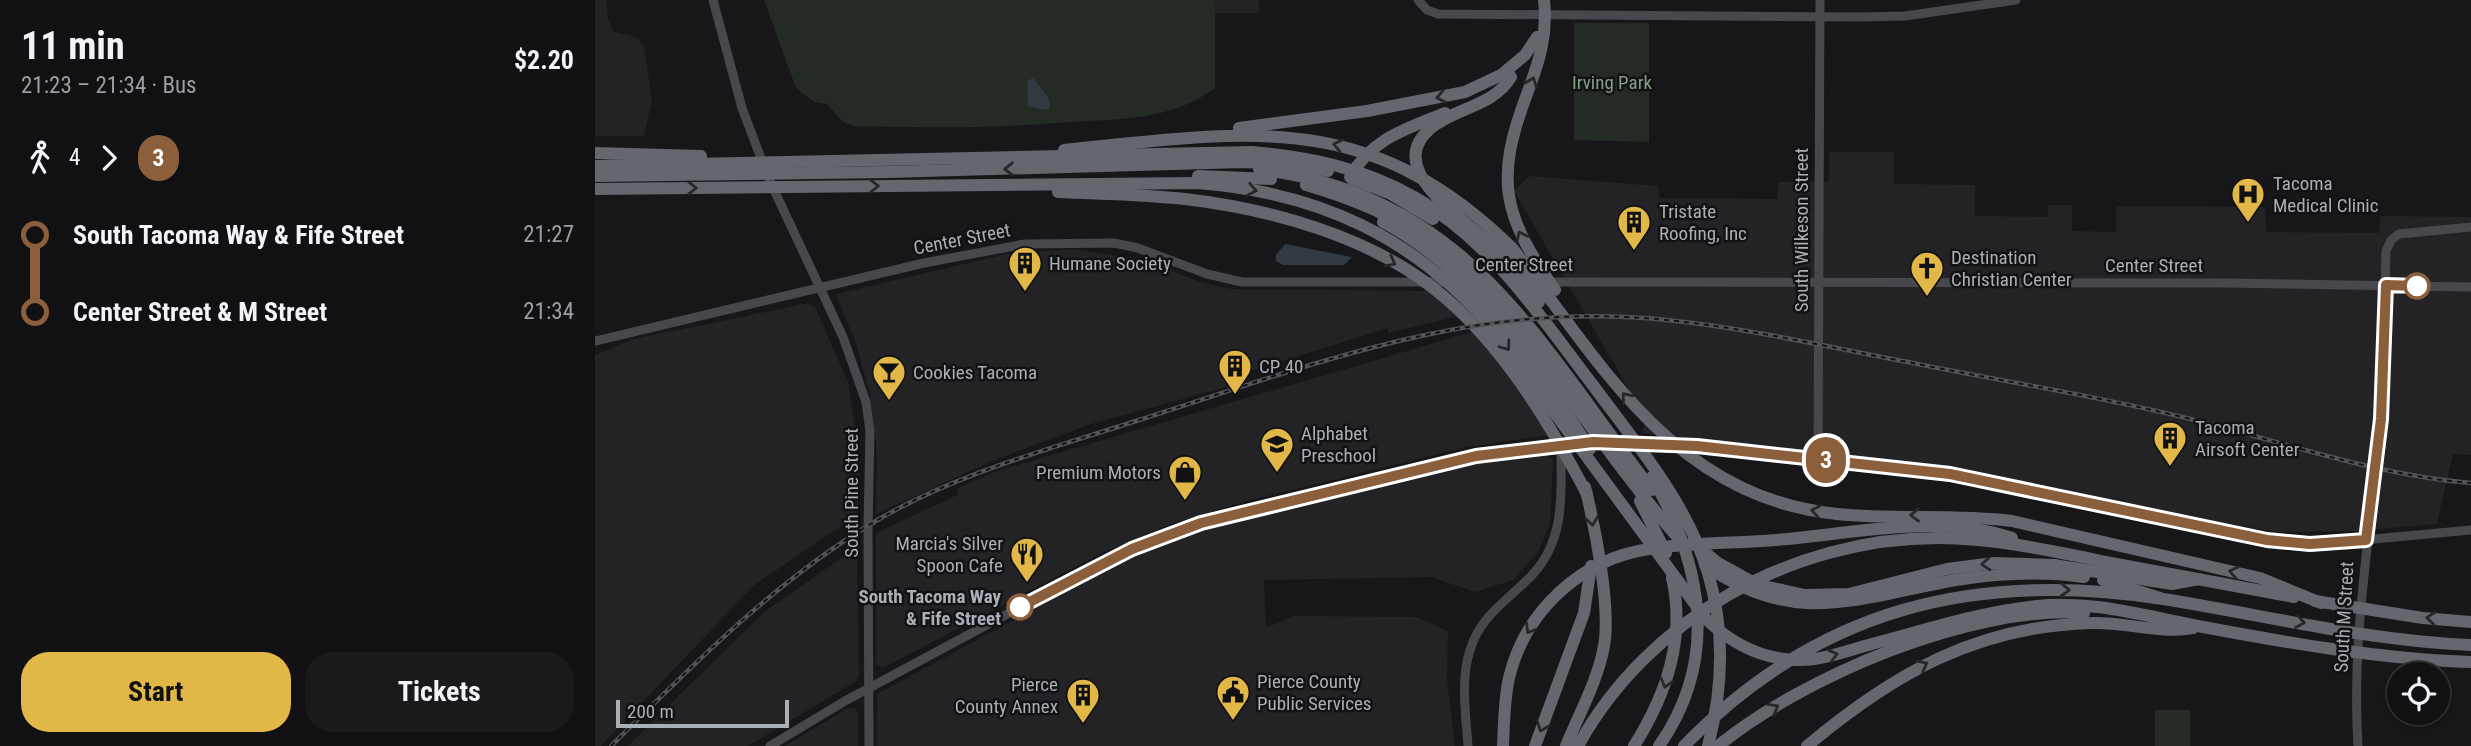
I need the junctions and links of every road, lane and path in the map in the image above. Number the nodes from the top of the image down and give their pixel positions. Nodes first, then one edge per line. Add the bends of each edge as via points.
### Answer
1 (713, 0) edge
2 (1544, 0) edge
3 (1820, 0) edge
4 (2015, 0) edge
5 (1419, 2) edge
6 (1820, 17) junction
7 (1537, 37) junction
8 (1511, 77) junction
9 (1123, 144) junction
10 (595, 153) edge
11 (1015, 157) junction
12 (729, 165) junction
13 (595, 166) edge
14 (1139, 166) junction
15 (798, 168) junction
16 (595, 176) edge
17 (1136, 183) junction
18 (1023, 185) junction
19 (644, 188) junction
20 (595, 189) edge
21 (595, 196) edge
22 (1340, 199) junction
23 (1414, 202) junction
24 (1391, 212) junction
25 (2471, 227) edge
26 (1329, 233) junction
27 (1819, 282) junction
28 (2386, 285) junction
29 (820, 287) junction
30 (2471, 287) edge
31 (595, 341) edge
32 (1595, 356) junction
33 (1581, 370) junction
34 (1531, 381) junction
35 (1561, 445) junction
36 (1615, 458) junction
37 (1818, 459) junction
38 (1587, 494) junction
39 (2471, 530) edge
40 (1642, 533) junction
41 (2366, 540) junction
42 (1595, 548) junction
43 (2046, 550) junction
44 (2199, 579) junction
45 (2160, 598) junction
46 (2326, 603) junction
47 (2147, 616) junction
48 (2471, 622) edge
49 (2201, 627) junction
50 (2471, 645) edge
51 (2471, 662) edge
52 (869, 688) junction
53 (770, 746) edge
54 (869, 746) edge
55 (1468, 746) edge
56 (1503, 746) edge
57 (1535, 746) edge
58 (1566, 746) edge
59 (1578, 746) edge
60 (1634, 746) edge
61 (1659, 746) edge
62 (1684, 746) edge
63 (1708, 746) edge
64 (1718, 746) edge
65 (1807, 746) edge
66 (2358, 746) edge

1 - 29 main road, South Pine Street via 742,108 768,177
2 - 7 highway
32 -> 2 highway via 1519,233 1508,194 1510,146 1544,44
3 - 6 main road, South Wilkeson Street
4 - 6 main road via 1905,16
5 - 6 main road via 1438,14
6 - 27 main road, South Wilkeson Street
7 - 8 highway
7 -> 9 highway via 1525,55 1501,75 1465,92 1367,111
8 - 22 highway via 1489,94 1411,125 1369,151
8 - 33 highway via 1491,98 1435,125 1420,144 1416,160 1425,187 1513,266
9 - 11 highway
32 -> 9 highway via 1513,249 1445,191 1409,169 1307,139 1245,134
10 - 12 highway
11 - 15 highway
11 - 23 highway via 1252,152 1294,156 1358,172
12 - 13 highway
12 - 15 highway
12 - 15 highway
12 - 16 highway
14 -> 15 highway
14 - 23 highway via 1295,164
14 - 24 highway via 1254,168 1292,174 1333,184
17 - 18 highway
17 - 24 highway via 1179,175 1278,179
17 -> 34 highway via 1238,187 1340,214 1391,240 1444,277 1493,329
19 -> 18 highway
18 - 26 highway via 1232,206
19 - 20 highway
19 - 21 highway
22 - 26 highway
22 - 40 highway via 1433,255 1484,301 1546,382
23 - 33 highway via 1452,222 1492,258
23 - 61 highway via 1502,279 1649,472 1675,520 1691,562 1698,628 1694,666 1682,704
24 - 36 highway via 1496,300
44 -> 24 highway via 2172,584 2054,565 1994,563 1822,596 1781,592 1745,579 1706,554 1494,285 1446,242
25 - 28 main road, South M Street via 2403,233 2391,240 2386,251
26 -> 38 highway via 1407,270 1473,324 1546,424
27 - 28 main road, Center Street
27 - 29 main road, Center Street via 1242,282 1138,248 1082,241 972,253
27 - 37 main road, South Wilkeson Street
28 - 30 main road, Center Street
28 - 41 main road, South M Street via 2379,444
29 - 31 main road, Center Street
29 - 52 main road, South Pine Street via 855,367 870,426
46 -> 32 highway via 2260,578 2012,521 1951,515 1837,514 1752,494 1700,466 1655,429
33 - 63 highway via 1666,485 1702,556 1717,613 1720,657 1717,706
34 - 38 highway via 1570,448
34 - 40 highway
35 - 37 main road via 1660,443
35 - 52 main road via 1476,456 1184,529 1089,570
35 - 55 main road via 1561,514 1552,545 1532,575 1490,613 1470,649 1465,688
36 - 45 highway via 1691,553 1723,577 1772,598 1837,604 1956,580 2045,573 2112,581
36 -> 60 highway via 1661,541 1675,607 1671,662 1660,702
37 - 41 main road via 1950,474 2267,540 2310,544
38 -> 42 highway
39 - 41 main road
40 -> 47 highway via 1706,619 1735,643 1764,655 1801,660 2017,608 2068,604
41 - 66 main road, South M Street via 2357,675
42 -> 57 highway via 1584,613
42 - 58 highway via 1604,604 1604,647
43 - 44 highway
43 -> 56 highway via 2003,535 1926,527 1640,550 1604,562 1576,579 1535,619 1516,655 1505,701
43 - 59 highway via 1905,539 1820,556 1771,573 1731,591 1659,645 1615,692
44 - 46 highway
45 -> 50 highway
62 -> 45 highway via 1763,675 1810,646 1871,619 1979,594 2057,590
48 -> 46 highway
47 - 49 highway
64 -> 47 highway via 1758,717 1839,673 1933,638 2052,613
49 - 51 highway via 2389,656
65 -> 49 highway via 1877,690 1971,644 2069,624 2178,631
52 - 53 main road
52 - 54 main road, South Pine Street

